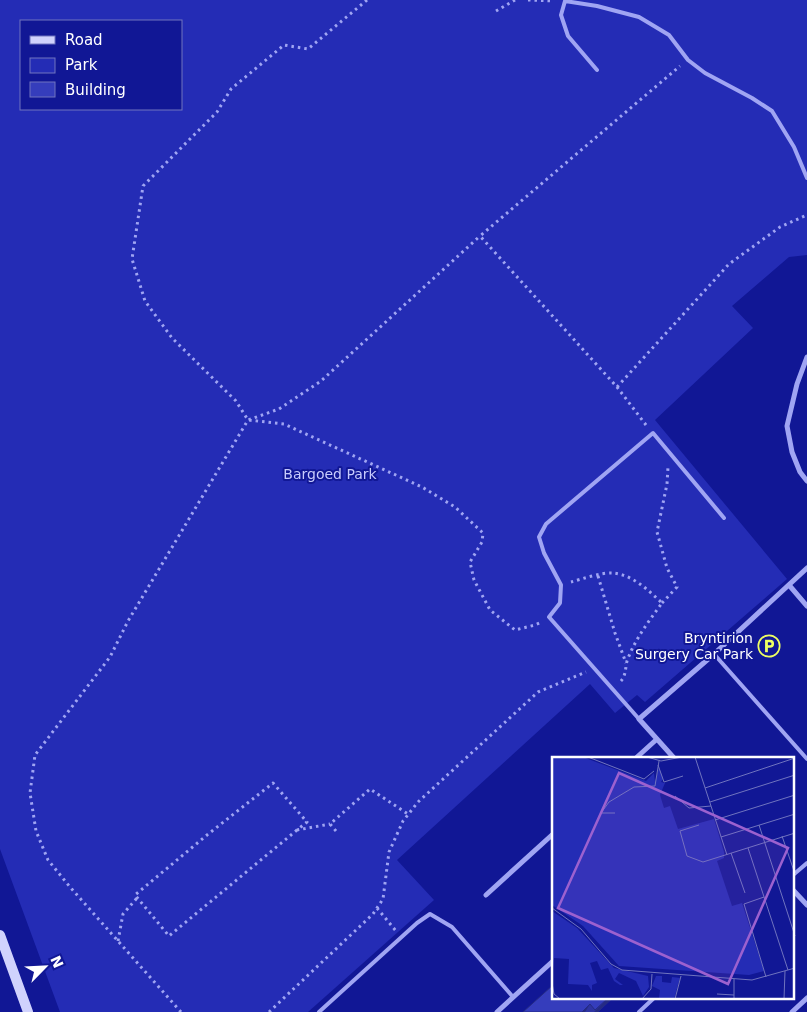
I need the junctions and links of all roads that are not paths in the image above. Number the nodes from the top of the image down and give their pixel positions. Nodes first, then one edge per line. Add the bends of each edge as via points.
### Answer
1 (565, 1) edge
2 (597, 70) dead end
3 (807, 178) edge
4 (807, 357) edge
5 (807, 481) edge
6 (724, 518) dead end
7 (807, 568) edge
8 (789, 585) junction
9 (807, 606) edge
10 (714, 654) junction
11 (639, 718) junction
12 (657, 739) junction
13 (637, 757) edge
14 (673, 757) edge
15 (807, 759) edge
16 (552, 835) edge
17 (807, 863) edge
18 (794, 874) edge
19 (794, 891) edge
20 (486, 895) dead end
21 (807, 905) edge
22 (0, 935) edge
23 (552, 961) edge
24 (513, 997) junction
25 (807, 998) edge
26 (652, 1000) edge
27 (28, 1012) edge
28 (319, 1012) edge
29 (497, 1012) edge
30 (639, 1012) edge
31 (792, 1012) edge

1 - 2 lane via 562,16 568,36
1 - 3 lane via 639,17 669,35 688,60 704,73 772,111 794,147
4 - 5 street via 787,426 792,452
6 - 11 lane via 653,433 546,524 540,537 561,584 560,603 549,617
7 - 8 street
8 - 9 street
8 - 10 street
10 - 11 street
10 - 15 lane
11 - 12 street
12 - 13 street
12 - 14 street
16 - 20 street
17 - 18 lane
19 - 21 street
22 - 27 street
23 - 24 street
24 - 28 lane via 452,927 430,914
24 - 29 street
25 - 31 street
26 - 30 lane

